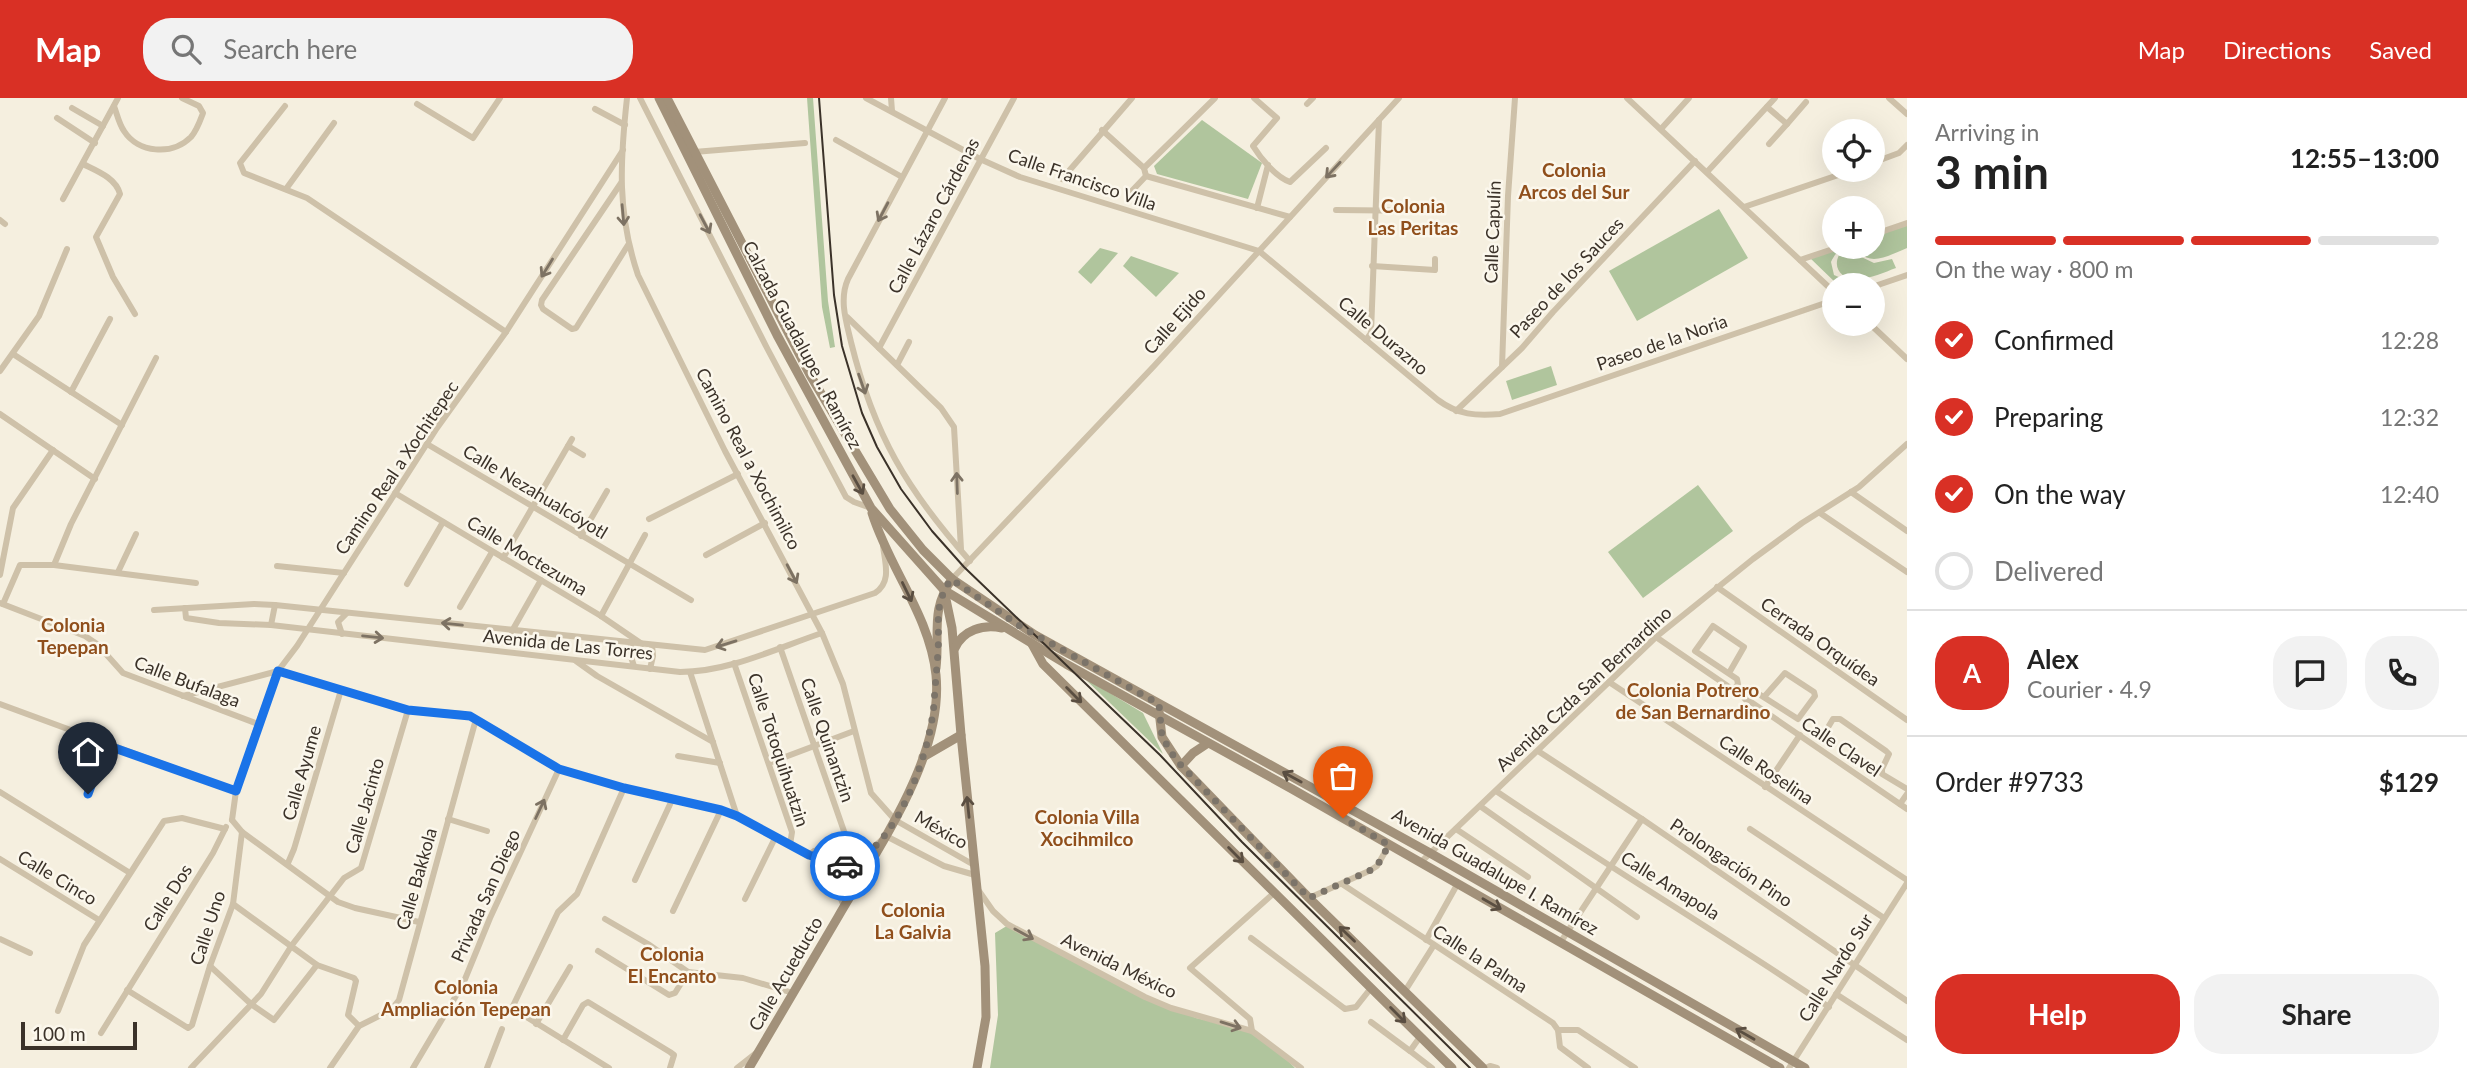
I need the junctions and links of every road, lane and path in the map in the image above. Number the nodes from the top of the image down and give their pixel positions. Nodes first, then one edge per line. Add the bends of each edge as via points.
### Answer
1 (118, 98) edge
2 (182, 98) edge
3 (500, 98) edge
4 (627, 98) edge
5 (640, 98) edge
6 (659, 98) edge
7 (667, 98) edge
8 (866, 98) edge
9 (891, 98) edge
10 (945, 98) edge
11 (1014, 98) edge
12 (1132, 98) edge
13 (1215, 98) edge
14 (1254, 98) edge
15 (1399, 98) edge
16 (1515, 98) edge
17 (1627, 98) edge
18 (1689, 98) edge
19 (1776, 98) edge
20 (1889, 98) edge
21 (1806, 102) dead end
22 (417, 104) dead end
23 (114, 106) junction
24 (285, 106) dead end
25 (72, 107) dead end
26 (1767, 107) junction
27 (595, 109) dead end
28 (892, 111) junction
29 (1907, 114) edge
30 (57, 118) dead end
31 (1379, 120) junction
32 (334, 123) dead end
33 (1787, 124) junction
34 (625, 125) junction
35 (103, 126) junction
36 (1661, 129) junction
37 (1102, 130) junction
38 (928, 131) junction
39 (836, 140) dead end
40 (94, 143) junction
41 (805, 143) dead end
42 (1769, 144) dead end
43 (1907, 145) edge
44 (1326, 148) dead end
45 (623, 149) junction
46 (694, 152) junction
47 (1885, 158) edge
48 (980, 159) junction
49 (1695, 161) junction
50 (83, 164) junction
51 (1268, 165) junction
52 (1145, 172) junction
53 (1707, 172) junction
54 (902, 177) junction
55 (1062, 179) dead end
56 (1822, 181) edge
57 (621, 183) junction
58 (286, 189) junction
59 (1128, 195) dead end
60 (63, 200) dead end
61 (1744, 207) junction
62 (1257, 208) junction
63 (1336, 210) dead end
64 (1375, 211) junction
65 (1430, 211) dead end
66 (1290, 217) junction
67 (1907, 223) edge
68 (1885, 231) edge
69 (628, 245) junction
70 (67, 249) dead end
71 (1259, 251) junction
72 (1822, 253) edge
73 (1435, 259) dead end
74 (1800, 260) junction
75 (1372, 266) junction
76 (1907, 275) edge
77 (1822, 281) edge
78 (1885, 283) edge
79 (1822, 304) edge
80 (135, 314) dead end
81 (847, 317) junction
82 (110, 319) dead end
83 (506, 332) junction
84 (1883, 336) edge
85 (1366, 340) junction
86 (909, 342) dead end
87 (879, 348) junction
88 (13, 354) junction
89 (156, 358) dead end
90 (1907, 359) edge
91 (897, 365) junction
92 (1502, 367) junction
93 (0, 371) edge
94 (71, 391) junction
95 (1456, 411) junction
96 (0, 414) edge
97 (1500, 414) joint
98 (122, 425) junction
99 (427, 444) junction
100 (1907, 444) edge
101 (53, 450) junction
102 (583, 455) dead end
103 (738, 474) junction
104 (95, 479) junction
105 (607, 491) dead end
106 (1851, 492) junction
107 (395, 493) junction
108 (532, 508) junction
109 (871, 508) junction
110 (1820, 513) junction
111 (649, 519) dead end
112 (443, 522) junction
113 (765, 523) junction
114 (1907, 531) edge
115 (136, 534) dead end
116 (645, 535) dead end
117 (581, 536) junction
118 (883, 543) junction
119 (961, 551) junction
120 (492, 552) junction
121 (706, 555) dead end
122 (503, 558) junction
123 (970, 561) junction
124 (629, 564) junction
125 (54, 565) junction
126 (277, 566) dead end
127 (118, 572) junction
128 (1907, 572) edge
129 (344, 573) junction
130 (0, 575) edge
131 (951, 579) junction
132 (541, 580) junction
133 (196, 583) dead end
134 (407, 584) dead end
135 (1717, 587) junction
136 (944, 590) junction
137 (691, 600) dead end
138 (1, 604) edge
139 (275, 605) junction
140 (460, 607) dead end
141 (184, 608) junction
142 (154, 610) dead end
143 (319, 610) junction
144 (347, 613) junction
145 (814, 614) junction
146 (601, 616) junction
147 (271, 625) junction
148 (305, 629) junction
149 (1008, 630) junction
150 (512, 631) junction
151 (822, 633) junction
152 (342, 634) junction
153 (1656, 637) junction
154 (632, 643) junction
155 (1031, 643) junction
156 (648, 645) junction
157 (780, 647) junction
158 (954, 650) junction
159 (576, 660) junction
160 (734, 663) junction
161 (634, 666) junction
162 (650, 668) junction
163 (278, 671) junction
164 (690, 672) junction
165 (1729, 673) junction
166 (936, 675) junction
167 (1609, 682) junction
168 (341, 690) junction
169 (1733, 691) junction
170 (183, 696) junction
171 (1764, 697) junction
172 (1745, 699) junction
173 (0, 704) edge
174 (1159, 704) junction
175 (408, 710) junction
176 (1159, 716) junction
177 (476, 719) junction
178 (1907, 720) edge
179 (258, 724) junction
180 (854, 732) junction
181 (1824, 734) dead end
182 (961, 735) junction
183 (1800, 735) junction
184 (713, 742) junction
185 (1208, 743) junction
186 (106, 745) junction
187 (815, 747) junction
188 (1538, 751) junction
189 (678, 756) dead end
190 (923, 757) junction
191 (720, 763) junction
192 (769, 763) junction
193 (1181, 766) junction
194 (559, 769) junction
195 (1765, 787) junction
196 (624, 788) junction
197 (236, 791) junction
198 (1496, 791) junction
199 (0, 792) edge
200 (1907, 792) edge
201 (88, 794) dead end
202 (672, 800) junction
203 (1900, 804) junction
204 (1480, 806) junction
205 (1907, 809) edge
206 (721, 810) junction
207 (737, 816) junction
208 (448, 819) junction
209 (232, 820) junction
210 (895, 820) junction
211 (1642, 820) junction
212 (225, 828) junction
213 (1456, 829) junction
214 (1749, 829) dead end
215 (487, 831) dead end
216 (242, 832) junction
217 (886, 836) junction
218 (775, 838) junction
219 (790, 845) junction
220 (1389, 845) junction
221 (1430, 853) junction
222 (809, 855) junction
223 (0, 859) edge
224 (1421, 862) junction
225 (288, 863) junction
226 (974, 865) junction
227 (844, 866) junction
228 (1610, 866) junction
229 (130, 873) junction
230 (975, 875) junction
231 (1528, 877) dead end
232 (635, 880) dead end
233 (1907, 882) edge
234 (1458, 883) junction
235 (1342, 884) junction
236 (976, 887) junction
237 (1597, 888) junction
238 (1274, 893) junction
239 (329, 897) junction
240 (1309, 898) junction
241 (745, 899) dead end
242 (233, 904) junction
243 (844, 906) junction
244 (673, 911) dead end
245 (1637, 917) dead end
246 (1884, 918) junction
247 (605, 919) dead end
248 (99, 920) junction
249 (419, 922) junction
250 (1567, 931) junction
251 (1251, 938) dead end
252 (0, 939) edge
253 (1426, 940) junction
254 (1560, 943) junction
255 (292, 945) junction
256 (1434, 945) junction
257 (598, 951) dead end
258 (30, 953) dead end
259 (317, 965) junction
260 (210, 966) junction
261 (1854, 966) junction
262 (570, 967) dead end
263 (688, 972) junction
264 (1371, 988) junction
265 (127, 990) junction
266 (1405, 991) junction
267 (793, 993) junction
268 (1836, 994) junction
269 (1907, 1001) edge
270 (251, 1004) junction
271 (1829, 1007) junction
272 (58, 1011) dead end
273 (1371, 1022) dead end
274 (536, 1024) junction
275 (359, 1026) junction
276 (502, 1029) dead end
277 (1558, 1030) junction
278 (1252, 1031) junction
279 (101, 1033) dead end
280 (1420, 1037) junction
281 (563, 1040) junction
282 (1907, 1040) edge
283 (760, 1050) junction
284 (1410, 1051) junction
285 (1792, 1065) edge
286 (191, 1068) edge
287 (330, 1068) edge
288 (413, 1068) edge
289 (487, 1068) edge
290 (609, 1068) edge
291 (670, 1068) edge
292 (737, 1068) edge
293 (749, 1068) edge
294 (977, 1068) edge
295 (1301, 1068) edge
296 (1432, 1068) edge
297 (1452, 1068) edge
298 (1484, 1068) edge
299 (1497, 1068) edge
300 (1588, 1068) edge
301 (1635, 1068) edge
302 (1780, 1068) edge
303 (1805, 1068) edge

1 - 23 street
2 - 23 street via 203,113 193,134 174,148 138,145 120,125
3 - 22 street via 473,138
4 - 34 street, Camino Real a Xochimilco
5 -> 109 street via 846,497
6 -> 109 main road, Calzada Guadalupe I. Ramírez via 777,335
7 - 46 main road, Calzada Guadalupe I. Ramírez
8 - 28 street, Calle Francisco Villa
9 - 28 street
10 - 38 street
11 - 48 street, Calle Lázaro Cárdenas
12 - 37 street
13 - 52 street
14 - 51 street via 1277,118 1253,146
15 - 31 street, Calle Ejido
16 - 92 street, Calle Capulín
17 - 36 street
18 - 36 street
19 - 26 street
20 - 29 street
21 - 33 street
23 - 35 street
24 - 58 street via 240,163 244,173
25 - 35 street
26 - 33 street
26 - 53 street
27 - 34 street
28 - 38 street, Calle Francisco Villa
30 - 40 street
31 - 64 street
31 -> 66 street, Calle Ejido
32 - 58 street
33 - 42 street
34 - 45 street, Camino Real a Xochimilco
35 - 40 street
36 - 49 street
37 - 52 street
37 - 55 street
38 - 48 street, Calle Francisco Villa
38 - 54 street
39 - 54 street
40 - 50 street
41 - 46 street
43 - 47 street
44 - 51 street via 1290,182
45 - 57 street, Camino Real a Xochimilco
45 -> 83 street, Camino Real a Xochitepec
46 - 131 main road, Calzada Guadalupe I. Ramírez via 810,376 878,491
48 - 71 street, Calle Francisco Villa via 1020,177
48 - 87 street, Calle Lázaro Cárdenas
49 - 53 street
49 - 92 street, Paseo de los Sauces
50 - 60 street
50 - 80 street via 120,189 96,237
51 - 62 street
52 - 59 street
52 - 62 street
53 - 61 street
54 -> 81 street via 844,287
56 - 61 street
57 -> 69 street, Camino Real a Xochimilco
57 - 69 street via 542,300 543,309 576,328
58 - 83 street via 307,198
61 - 74 street
62 - 66 street
63 - 64 street
64 - 65 street
64 - 75 street
66 - 71 street, Calle Ejido
67 - 68 street
69 - 103 street, Camino Real a Xochimilco via 638,275
70 - 88 street via 39,316
71 - 85 street, Calle Durazno
71 - 123 street, Calle Ejido
72 - 74 street
73 - 75 street via 1435,270
74 - 77 street
75 - 85 street via 1371,333
76 - 78 street
79 - 97 street, Paseo de la Noria
81 - 87 street
81 -> 119 street via 873,415 897,466
82 - 94 street
83 - 99 street, Camino Real a Xochitepec
84 - 90 street
85 - 95 street, Calle Durazno
86 - 91 street
87 - 91 street
88 - 93 street
88 - 94 street
89 - 98 street
119 -> 91 street via 954,427
92 - 95 street, Paseo de los Sauces
94 - 98 street
95 - 97 street, Calle Durazno
96 - 101 street
98 - 104 street
99 - 107 street, Camino Real a Xochitepec
99 - 108 street, Calle Nezahualcóyotl
100 - 106 street, Avenida Czda San Bernardino
101 - 104 street
101 - 130 street via 13,508
102 - 108 street via 570,443
103 - 111 street
103 - 113 street, Camino Real a Xochimilco
104 - 125 street
105 - 117 street
106 - 110 street, Avenida Czda San Bernardino
106 - 114 street
107 - 112 street, Calle Moctezuma
107 - 129 street, Camino Real a Xochitepec
108 - 117 street, Calle Nezahualcóyotl
108 - 122 street
109 - 118 main road, Calle Acueducto
109 - 136 main road, Calzada Guadalupe I. Ramírez
110 - 128 street
110 - 135 street, Avenida Czda San Bernardino
112 - 120 street, Calle Moctezuma
112 - 134 street
113 - 121 street
113 -> 145 street, Camino Real a Xochimilco
115 - 127 street
116 - 124 street
117 - 124 street, Calle Nezahualcóyotl
118 - 145 street, Avenida de Las Torres via 886,579 882,589
118 -> 166 main road, Calle Acueducto via 920,620
119 - 123 street
120 - 122 street, Calle Moctezuma
120 - 140 street
122 - 132 street, Calle Moctezuma
123 - 131 street, Calle Ejido
124 - 137 street, Calle Nezahualcóyotl
124 - 146 street
125 - 127 street
125 - 138 street via 20,565
126 - 129 street
127 - 133 street
129 - 143 street, Camino Real a Xochitepec
131 - 136 main road
131 - 174 main road, Avenida Guadalupe I. Ramírez via 1020,626
132 - 146 street, Calle Moctezuma
132 - 150 street
135 - 153 street, Avenida Czda San Bernardino
135 - 178 street, Cerrada Orquídea
136 - 149 main road, Avenida Guadalupe I. Ramírez
136 - 158 main road
136 - 166 main road via 937,611
138 - 170 street, Calle Bufalaga via 85,636 123,673
139 - 141 street, Avenida de Las Torres
139 - 143 street, Avenida de Las Torres
139 - 147 street
141 - 142 street, Avenida de Las Torres
141 - 147 street, Avenida de Las Torres via 186,618 204,622
143 - 144 street, Avenida de Las Torres
143 - 148 street, Camino Real a Xochitepec
150 -> 144 street, Avenida de Las Torres
144 - 152 street via 338,622
145 - 151 street, Camino Real a Xochimilco
145 -> 156 street, Avenida de Las Torres via 705,650
146 - 156 street, Calle Moctezuma
147 - 148 street, Avenida de Las Torres
148 - 152 street, Avenida de Las Torres
148 - 163 street, Camino Real a Xochitepec
149 - 155 main road, Avenida Guadalupe I. Ramírez
149 - 158 main road via 982,627 958,640
150 - 154 street, Avenida de Las Torres
151 - 157 street, Avenida de Las Torres
151 - 180 street, Camino Real a Xochimilco via 843,684
152 -> 159 street, Avenida de Las Torres
153 - 167 street, Avenida Czda San Bernardino
153 - 169 street, Calle Clavel
154 - 156 street, Avenida de Las Torres
154 - 161 street via 629,651
155 - 176 main road, Avenida Guadalupe I. Ramírez
155 -> 238 main road via 1043,664
156 - 162 street via 653,656
157 - 160 street, Avenida de Las Torres
157 - 187 street, Calle Quinantzin
158 - 182 main road
159 - 161 street, Avenida de Las Torres
159 - 184 street
160 - 164 street, Avenida de Las Torres
160 - 192 street, Calle Totoquihuatzin
161 - 162 street, Avenida de Las Torres
162 - 164 street, Avenida de Las Torres
163 - 168 street
163 - 170 street
163 - 179 street, Camino Real a Xochitepec
164 - 184 street
165 - 165 street via 1695,651 1713,626 1744,647
165 - 169 street via 1739,681
166 - 190 main road, Calle Acueducto
167 - 188 street, Avenida Czda San Bernardino
167 - 195 street, Calle Roselina
168 - 175 street
168 - 225 street, Calle Ayume
169 - 172 street, Calle Clavel
170 - 179 street, Calle Bufalaga
171 - 171 street via 1798,719 1815,696 1785,673
171 - 172 street via 1754,691
172 - 183 street, Calle Clavel
173 - 186 street
174 - 176 main road
221 -> 174 main road, Avenida Guadalupe I. Ramírez
175 - 177 street
175 - 239 street, Calle Jacinto via 365,860
176 - 185 main road, Avenida Guadalupe I. Ramírez
176 - 193 main road via 1162,737
177 - 194 street
177 - 208 street, Calle Bakkola
179 - 197 street, Camino Real a Xochitepec
180 - 187 street
180 - 210 street, Camino Real a Xochimilco via 871,793
181 - 200 street via 1833,719 1840,719 1886,751 1882,774
182 - 190 main road
226 -> 182 main road
183 - 195 street
183 - 203 street, Calle Clavel
184 - 191 street
185 - 193 main road
185 - 220 main road, Avenida Guadalupe I. Ramírez
186 - 197 street
186 - 201 street
187 - 192 street
187 - 222 street, Calle Quinantzin via 846,842
188 - 198 street, Avenida Czda San Bernardino
188 - 211 street, Prolongación Pino
189 - 191 street
190 - 210 main road, Calle Acueducto
191 - 207 street
192 - 219 street, Calle Totoquihuatzin via 792,832
193 - 240 main road
194 - 196 street
288 -> 194 street, Privada San Diego via 463,984
195 - 233 street, Calle Roselina
196 - 202 street
196 - 274 street via 577,894 558,912 513,1005 514,1011
197 - 209 street, Camino Real a Xochitepec
198 - 204 street, Avenida Czda San Bernardino
198 - 228 street, Calle Amapola
199 - 229 street
200 - 203 street
202 - 206 street
202 - 232 street
203 - 205 street, Calle Clavel
204 - 213 street, Avenida Czda San Bernardino
204 - 237 street
206 - 207 street
206 - 244 street
207 - 218 street
208 - 215 street
208 - 249 street, Calle Bakkola
209 - 212 street, Calle Dos
209 - 216 street
210 - 217 main road, Calle Acueducto
210 - 226 street, México
211 - 228 street
211 - 261 street, Prolongación Pino
212 - 229 street via 182,818 164,821
212 - 265 street, Calle Dos
213 - 221 street, Avenida Czda San Bernardino
213 - 231 street
214 - 246 street
216 - 225 street
216 - 242 street, Calle Uno
217 - 227 street via 861,859
217 - 230 street via 944,866
217 - 243 main road, Calle Acueducto
218 - 219 street
218 - 241 street
219 - 222 street
220 - 224 main road, Avenida Guadalupe I. Ramírez
220 - 235 street via 1377,866
221 - 224 street, Avenida Czda San Bernardino
221 - 250 main road, Avenida Guadalupe I. Ramírez
222 - 227 street
223 - 248 street, Calle Cinco
224 - 234 main road, Avenida Guadalupe I. Ramírez
225 - 239 street
226 - 230 main road
227 - 243 street
228 - 237 street
228 - 271 street, Calle Amapola
229 - 248 street
230 - 236 main road
233 - 246 street, Calle Nardo Sur
234 - 253 street
234 -> 254 main road, Avenida Guadalupe I. Ramírez
235 - 240 street
235 - 253 street, Calle la Palma
236 -> 278 street, Avenida México via 1007,924 1076,962 1171,1008
236 - 294 main road via 986,1017
237 - 245 street
237 - 250 street
238 - 264 main road
238 - 278 street via 1190,968 1250,1019
239 - 249 street via 355,908
239 - 255 street, Calle Jacinto
266 -> 240 main road
242 - 255 street
242 - 260 street, Calle Uno
243 - 267 main road, Calle Acueducto
246 - 261 street, Calle Nardo Sur
247 - 263 street
248 - 272 street
249 - 275 street, Calle Bakkola via 396,1006
250 - 254 street
285 -> 250 main road, Avenida Guadalupe I. Ramírez
251 - 264 street via 1345,1009 1356,1007
252 - 258 street
253 - 256 street, Calle la Palma
254 - 302 main road, Avenida Guadalupe I. Ramírez
255 - 259 street
255 - 270 street, Calle Jacinto
256 - 266 street
256 - 277 street, Calle la Palma
257 - 263 street via 669,995
259 - 270 street via 277,1019
259 - 275 street via 354,978 348,1015
260 - 265 street, Calle Uno via 188,1028
260 - 270 street
261 - 268 street, Calle Nardo Sur
261 - 269 street, Prolongación Pino
262 - 274 street
263 - 267 street via 743,978
264 -> 280 main road
265 - 279 street, Calle Dos
266 - 298 main road
267 - 283 main road, Calle Acueducto
268 - 271 street, Calle Nardo Sur
268 - 282 street
270 - 286 street
271 - 285 street, Calle Nardo Sur
273 - 284 street
274 - 281 street
275 - 287 street
276 - 289 street
277 - 300 street, Calle la Palma via 1560,1047
277 - 301 street via 1578,1030
278 - 295 street, Avenida México
280 - 284 street
280 - 297 main road
281 - 290 street
281 - 291 street via 588,1002 674,1055
283 - 292 street
283 - 293 main road, Calle Acueducto
284 - 296 street
285 - 303 main road, Avenida Guadalupe I. Ramírez
298 - 299 street

